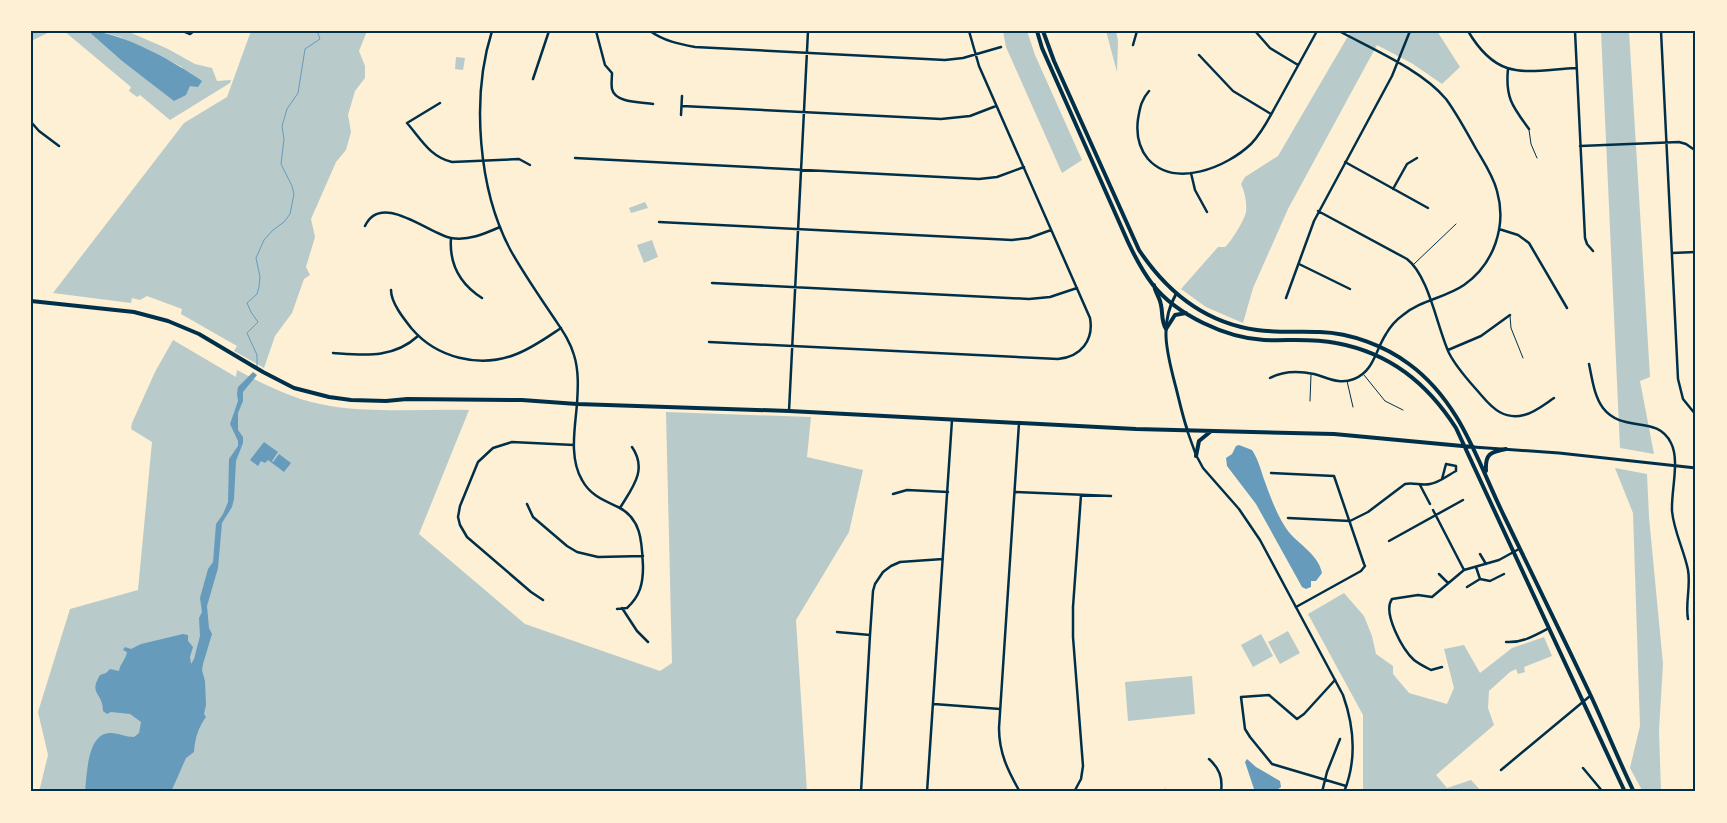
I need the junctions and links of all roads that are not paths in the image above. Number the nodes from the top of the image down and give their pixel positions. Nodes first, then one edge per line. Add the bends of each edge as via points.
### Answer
1 (183, 31) edge
2 (194, 31) edge
3 (492, 31) edge
4 (549, 31) edge
5 (562, 31) edge
6 (591, 31) edge
7 (596, 31) edge
8 (650, 31) edge
9 (808, 31) edge
10 (969, 31) edge
11 (1037, 31) edge
12 (1043, 31) edge
13 (1137, 31) edge
14 (1255, 31) edge
15 (1317, 31) edge
16 (1339, 31) edge
17 (1410, 31) edge
18 (1468, 31) edge
19 (1575, 31) edge
20 (1661, 31) edge
21 (1133, 45) dead end
22 (1001, 47) dead end
23 (807, 53) junction
24 (1199, 55) dead end
25 (975, 56) junction
26 (1398, 63) junction
27 (1298, 65) junction
28 (1576, 68) junction
29 (1508, 69) junction
30 (533, 80) dead end
31 (1149, 91) dead end
32 (682, 96) dead end
33 (440, 103) dead end
34 (653, 104) dead end
35 (682, 106) junction
36 (996, 106) junction
37 (804, 112) junction
38 (1271, 114) junction
39 (681, 115) dead end
40 (31, 122) edge
41 (1529, 130) joint
42 (1666, 143) junction
43 (59, 146) dead end
44 (1580, 146) junction
45 (1696, 152) edge
46 (575, 158) dead end
47 (1417, 158) dead end
48 (1537, 158) dead end
49 (484, 161) junction
50 (1345, 162) junction
51 (530, 164) dead end
52 (1024, 168) junction
53 (801, 170) junction
54 (1190, 173) junction
55 (1393, 188) junction
56 (1428, 208) dead end
57 (1318, 211) junction
58 (1207, 212) dead end
59 (659, 222) dead end
60 (1456, 224) dead end
61 (365, 226) dead end
62 (500, 227) junction
63 (798, 229) junction
64 (1499, 229) junction
65 (1051, 230) junction
66 (452, 238) junction
67 (1593, 251) dead end
68 (1696, 252) edge
69 (1672, 253) junction
70 (1299, 264) junction
71 (1413, 265) junction
72 (712, 283) dead end
73 (1154, 286) junction
74 (795, 287) junction
75 (1077, 288) junction
76 (1350, 289) dead end
77 (391, 290) dead end
78 (1176, 294) junction
79 (482, 298) dead end
80 (1286, 298) dead end
81 (1430, 300) junction
82 (31, 301) edge
83 (1172, 302) junction
84 (1568, 308) dead end
85 (1188, 314) junction
86 (1510, 315) joint
87 (561, 328) junction
88 (1166, 329) junction
89 (418, 336) junction
90 (710, 342) dead end
91 (792, 346) junction
92 (1380, 347) junction
93 (1448, 350) junction
94 (333, 354) dead end
95 (1376, 356) junction
96 (1523, 358) dead end
97 (1589, 364) dead end
98 (1311, 374) junction
99 (1363, 375) junction
100 (1270, 378) dead end
101 (1348, 381) junction
102 (1554, 398) dead end
103 (1310, 402) dead end
104 (577, 404) junction
105 (1353, 407) dead end
106 (789, 410) junction
107 (1404, 410) dead end
108 (1696, 415) edge
109 (952, 420) junction
110 (1020, 423) junction
111 (1187, 429) junction
112 (1212, 430) junction
113 (574, 445) junction
114 (1464, 446) junction
115 (632, 447) dead end
116 (1473, 447) junction
117 (1506, 449) junction
118 (1196, 456) junction
119 (1674, 465) junction
120 (1696, 468) edge
121 (1271, 473) dead end
122 (1486, 476) junction
123 (1442, 479) junction
124 (1420, 485) junction
125 (948, 492) junction
126 (1015, 492) junction
127 (893, 494) dead end
128 (1081, 495) junction
129 (1111, 496) dead end
130 (1463, 500) dead end
131 (527, 504) dead end
132 (1430, 504) dead end
133 (620, 508) junction
134 (1433, 510) dead end
135 (1436, 515) junction
136 (1288, 518) dead end
137 (1350, 521) junction
138 (1389, 541) dead end
139 (1520, 548) junction
140 (1513, 552) junction
141 (1480, 554) dead end
142 (643, 556) junction
143 (943, 559) junction
144 (1486, 564) junction
145 (1476, 567) junction
146 (1464, 570) junction
147 (1439, 574) dead end
148 (1504, 574) dead end
149 (1480, 579) junction
150 (1448, 583) junction
151 (1467, 587) dead end
152 (544, 600) dead end
153 (1296, 607) junction
154 (617, 608) dead end
155 (622, 608) junction
156 (1688, 619) dead end
157 (1549, 628) junction
158 (837, 632) dead end
159 (870, 635) junction
160 (648, 642) dead end
161 (1506, 642) dead end
162 (1442, 667) dead end
163 (1336, 679) junction
164 (1591, 695) junction
165 (1584, 702) junction
166 (934, 704) junction
167 (1000, 709) junction
168 (1340, 739) dead end
169 (1209, 758) dead end
170 (1583, 768) dead end
171 (1501, 770) dead end
172 (1324, 780) junction
173 (1346, 786) junction
174 (861, 792) edge
175 (927, 792) edge
176 (1020, 792) edge
177 (1074, 792) edge
178 (1221, 792) edge
179 (1322, 792) edge
180 (1344, 792) edge
181 (1603, 792) edge
182 (1625, 792) edge
183 (1634, 792) edge

1 - 2 street via 188,34
3 - 49 street via 480,94
4 - 30 street
5 - 6 street
7 - 34 street via 605,65 612,73 615,96
8 - 23 street via 662,39 695,47
9 - 23 street
10 - 25 street
11 - 73 main road via 1128,242
12 - 78 main road via 1139,250 1153,271
13 - 21 street
14 - 27 street via 1270,48
15 - 27 street
16 - 26 street
17 - 26 street
18 - 29 street via 1487,57
19 - 28 street
20 - 42 street
22 - 25 street
23 - 25 street via 945,60
23 - 37 street
24 - 38 street via 1233,91
25 - 36 street
26 - 50 street
26 - 64 street via 1430,82 1450,104 1495,183 1500,208
27 - 38 street
28 - 29 street
28 - 44 street
29 - 41 street via 1509,98
31 - 54 street via 1142,100 1137,126 1142,150 1150,162 1163,170
32 - 35 street
33 - 49 street via 407,123 429,150 440,158 462,163
35 - 37 street
35 - 39 street
36 - 37 street via 964,117 941,119
36 - 52 street
37 - 53 street
38 - 54 street via 1259,134 1241,152 1220,164
40 - 43 street
41 - 48 lane
42 - 44 street
42 - 45 street via 1686,144
42 - 69 street
44 - 67 street via 1585,238
46 - 53 street
47 - 55 street via 1407,164
49 - 51 street via 519,159
49 - 62 street via 489,196
50 - 55 street
50 - 57 street
52 - 53 street via 979,179
52 - 65 street
53 - 63 street
54 - 58 street
55 - 56 street
57 - 70 street
57 - 71 street
59 - 63 street
60 - 71 lane
61 - 66 street via 375,215 392,213
62 - 66 street via 473,237
62 - 87 street via 511,252
63 - 65 street via 1012,240
63 - 74 street
64 - 81 street via 1492,252 1477,274 1458,289
64 - 84 street via 1518,235 1529,243
65 - 75 street
66 - 79 street via 451,254 456,272 466,286
68 - 69 street
69 - 108 street via 1678,383 1683,398
70 - 76 street
70 - 80 street
71 - 81 street
72 - 74 street
73 - 83 main road
73 - 88 main road
74 - 75 street via 1029,299 1050,297
74 - 91 street
75 - 91 street via 1090,318 1091,332 1084,348 1065,359
77 - 89 street via 399,311
78 - 83 main road
78 - 92 main road via 1207,315 1232,325 1270,331 1334,333
81 - 92 street via 1398,319
81 - 93 street
82 - 104 main road via 146,314 182,326 280,382 312,394 351,400 522,400
83 - 85 main road
83 - 88 main road
85 - 88 main road via 1175,315
85 - 95 main road via 1214,328 1245,337 1322,340
86 - 93 street via 1481,336
86 - 96 lane via 1511,328
87 - 89 street via 516,354 486,361 445,353
87 - 104 street via 576,363
88 - 111 main road via 1167,353
89 - 94 street via 385,354
90 - 91 street
91 - 106 street
92 - 95 street
92 - 116 main road via 1410,364 1436,390 1456,416
93 - 102 street via 1460,370 1492,408 1502,414 1526,415
95 - 99 street
95 - 114 main road via 1401,369 1428,390 1456,428
97 - 119 street via 1597,397 1605,410 1622,422 1650,426 1664,433 1674,450
98 - 100 street via 1285,372
98 - 101 street via 1331,381
98 - 103 lane
99 - 101 street
99 - 107 lane via 1388,404
101 - 105 lane
104 - 106 main road
104 - 113 street
106 - 109 main road
109 - 110 main road
109 - 125 street
110 - 111 main road
110 - 126 street
111 - 112 main road
111 - 118 street
112 - 114 main road via 1334,434
112 - 118 main road via 1198,441
113 - 133 street via 576,466 585,485 598,498
113 - 152 street via 512,442 493,448 478,462 460,506 458,517 467,537
114 - 116 main road
114 - 140 main road
115 - 133 street via 639,459 639,473
116 - 117 main road
116 - 122 main road
117 - 119 main road
117 - 122 main road via 1488,456
118 - 153 street via 1251,525
119 - 120 main road
119 - 156 street via 1672,511 1688,571
121 - 137 street via 1334,476
122 - 139 main road
123 - 123 street via 1446,464 1456,466 1456,471
123 - 124 street
124 - 132 street
124 - 137 street via 1413,482 1405,484 1368,512
125 - 127 street via 907,490
125 - 143 street
126 - 128 street
126 - 167 street
128 - 129 street
128 - 177 street via 1073,637 1083,766
130 - 135 street
131 - 142 street via 533,517 577,552 598,557
133 - 142 street via 638,529
134 - 135 street
135 - 138 street
135 - 146 street
136 - 137 street
137 - 153 street via 1364,568
139 - 140 street
139 - 164 main road
140 - 144 street
140 - 157 main road
141 - 144 street
142 - 155 street via 640,591 627,608
143 - 159 street via 900,562 883,572 873,591
143 - 166 street
144 - 145 street
145 - 146 street
145 - 149 street
146 - 150 street
147 - 150 street
148 - 149 street via 1490,581
149 - 151 street
150 - 162 street via 1432,597 1418,595 1392,599 1389,603 1397,636 1404,649 1431,670
153 - 163 street
154 - 155 street
155 - 160 street
157 - 161 street via 1519,642
157 - 165 main road
158 - 159 street
159 - 174 street
163 - 172 street via 1297,719 1269,696 1241,697 1245,729 1272,764
163 - 173 street via 1347,706 1352,737
164 - 165 street
164 - 183 main road
165 - 171 street
165 - 182 main road
166 - 167 street
166 - 175 street
167 - 176 street via 1001,749
168 - 172 street
169 - 178 street via 1219,769
170 - 181 street
172 - 173 street
172 - 179 street
173 - 180 street

